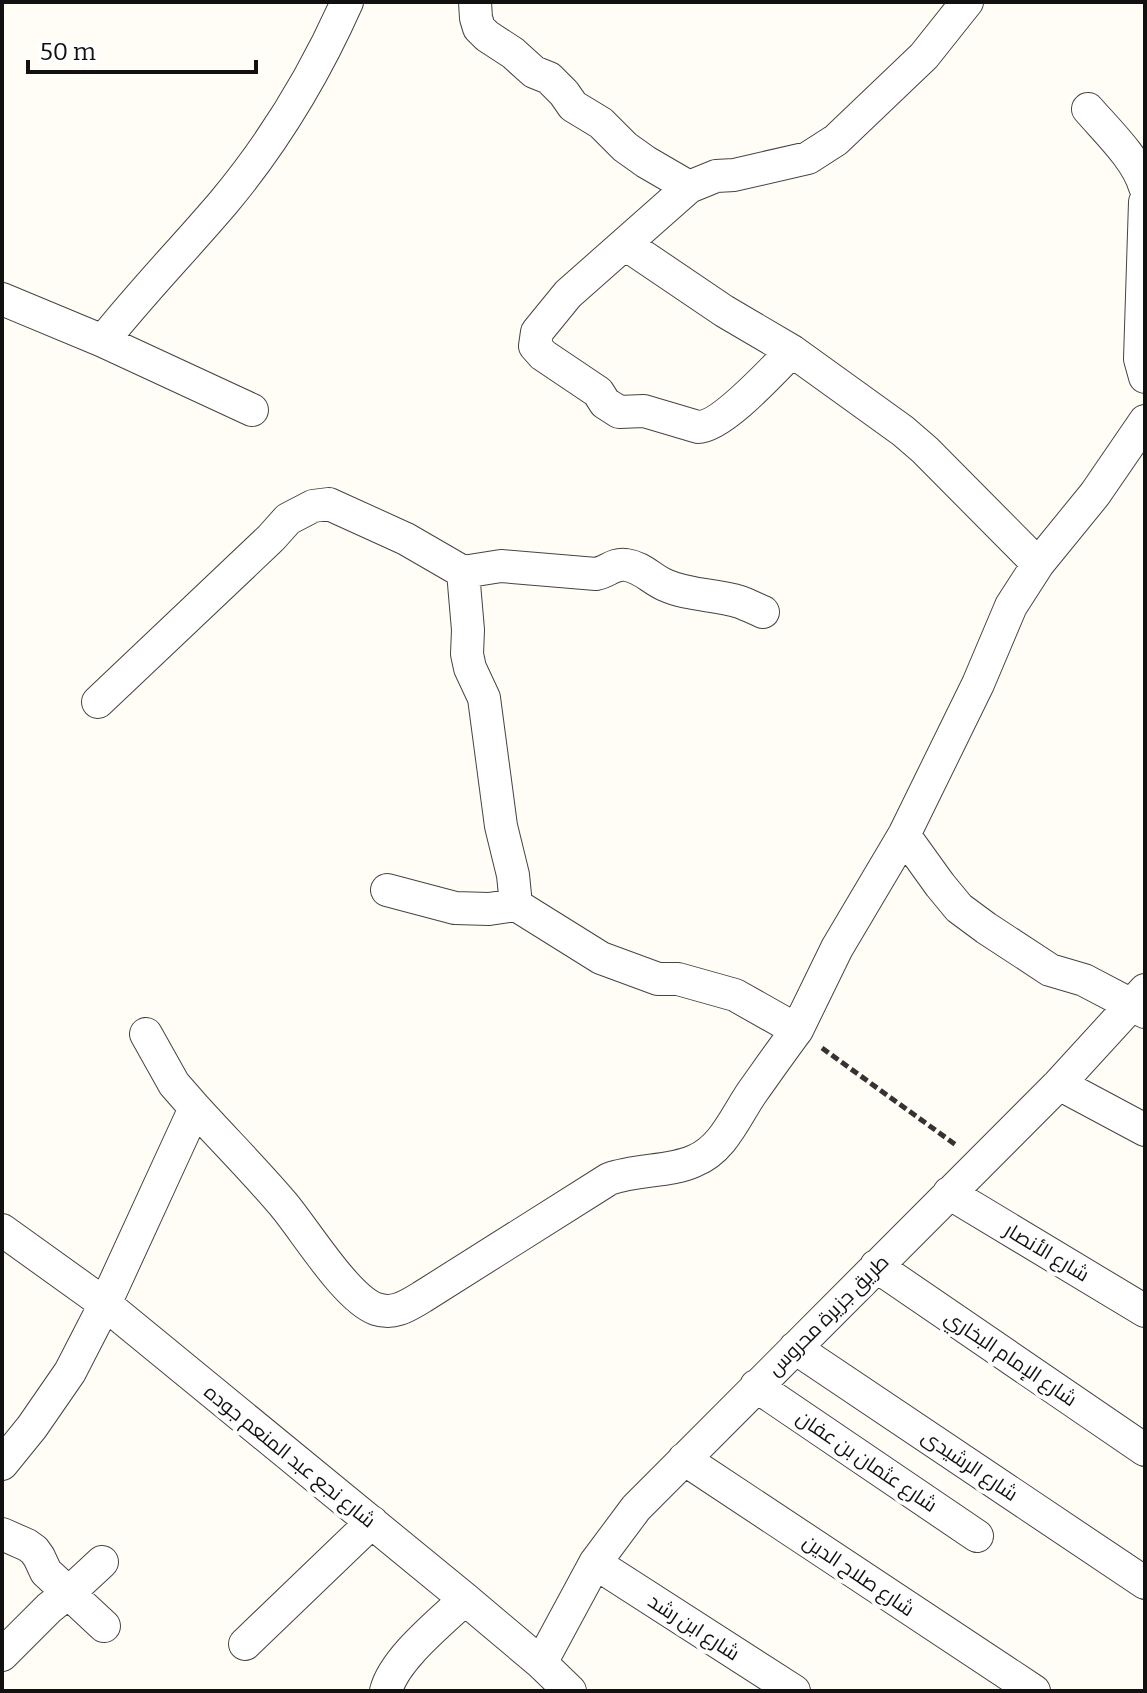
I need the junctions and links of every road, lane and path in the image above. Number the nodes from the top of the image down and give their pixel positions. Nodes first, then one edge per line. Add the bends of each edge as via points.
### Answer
1 (347, 2) edge
2 (475, 2) edge
3 (967, 2) edge
4 (1088, 109) dead end
5 (689, 187) junction
6 (1145, 187) edge
7 (1145, 202) edge
8 (625, 244) junction
9 (2, 299) edge
10 (103, 341) junction
11 (792, 351) junction
12 (1145, 377) edge
13 (252, 410) dead end
14 (1145, 421) edge
15 (1038, 564) junction
16 (463, 572) junction
17 (763, 612) dead end
18 (98, 702) dead end
19 (904, 835) junction
20 (387, 890) dead end
21 (516, 905) junction
22 (1140, 1003) edge
23 (797, 1030) junction
24 (146, 1034) dead end
25 (1059, 1084) junction
26 (195, 1108) junction
27 (1145, 1130) edge
28 (979, 1163) junction
29 (949, 1193) junction
30 (2, 1230) edge
31 (876, 1266) junction
32 (105, 1304) junction
33 (1145, 1311) edge
34 (795, 1348) junction
35 (756, 1386) junction
36 (1145, 1450) edge
37 (684, 1459) junction
38 (2, 1464) edge
39 (372, 1522) junction
40 (2, 1534) edge
41 (977, 1536) dead end
42 (102, 1562) dead end
43 (595, 1563) junction
44 (1145, 1583) edge
45 (67, 1593) junction
46 (465, 1599) junction
47 (104, 1626) dead end
48 (245, 1644) dead end
49 (2, 1655) edge
50 (541, 1663) junction
51 (386, 1691) edge
52 (570, 1691) edge
53 (794, 1691) edge
54 (1034, 1691) edge

1 - 10 street via 308,83 261,154
2 - 5 street via 479,28 487,36 549,78 573,106 625,147
3 - 5 street via 924,56 836,140 794,163 716,176
4 - 6 street via 1134,164
5 - 8 street
7 - 12 street via 1140,359
8 - 11 street
8 - 11 street via 568,294 535,339 543,355 598,392 612,409 707,427
9 - 10 street
10 - 13 street
11 - 15 street via 925,450
14 - 15 street
15 - 19 street via 1011,606
16 - 17 street via 501,566 596,574 628,565 665,586
16 - 18 street via 329,504 313,506 288,519
16 - 21 street via 467,654 484,698
19 - 22 street via 959,908 986,928 1050,970
19 - 23 street via 837,948
20 - 21 street via 455,908
21 - 23 street via 601,958 658,979 678,979 735,995
22 - 25 street, طريق جزيرة محروس
23 - 26 street via 707,1155 609,1179 422,1297 388,1312 372,1307 343,1282 285,1206
23 - 28 path
24 - 26 street via 174,1084
25 - 27 street
25 - 28 street, طريق جزيرة محروس
26 - 32 street
28 - 29 street, طريق جزيرة محروس
29 - 31 street, طريق جزيرة محروس
29 - 33 street, شارع الأنصار
30 - 32 street, شارع نجع عبد المنعم جوده
31 - 34 street, طريق جزيرة محروس
31 - 36 street, شارع الإمام البخاري
32 - 38 street via 70,1372
32 - 39 street, شارع نجع عبد المنعم جوده
34 - 35 street, طريق جزيرة محروس
34 - 44 street, شارع الرشيدى
35 - 37 street, طريق جزيرة محروس
35 - 41 street, شارع عثمان بن عفان
37 - 43 street, طريق جزيرة محروس via 636,1508
37 - 54 street, شارع صلاح الدين
39 - 46 street, شارع نجع عبد المنعم جوده
39 - 48 street
40 - 45 street via 34,1550
42 - 45 street
43 - 50 street, طريق جزيرة محروس
43 - 53 street, شارع ابن رشد
45 - 47 street
45 - 49 street
46 - 50 street, شارع نجع عبد المنعم جوده
46 - 51 street via 410,1651
50 - 52 street, شارع نجع عبد المنعم جوده

